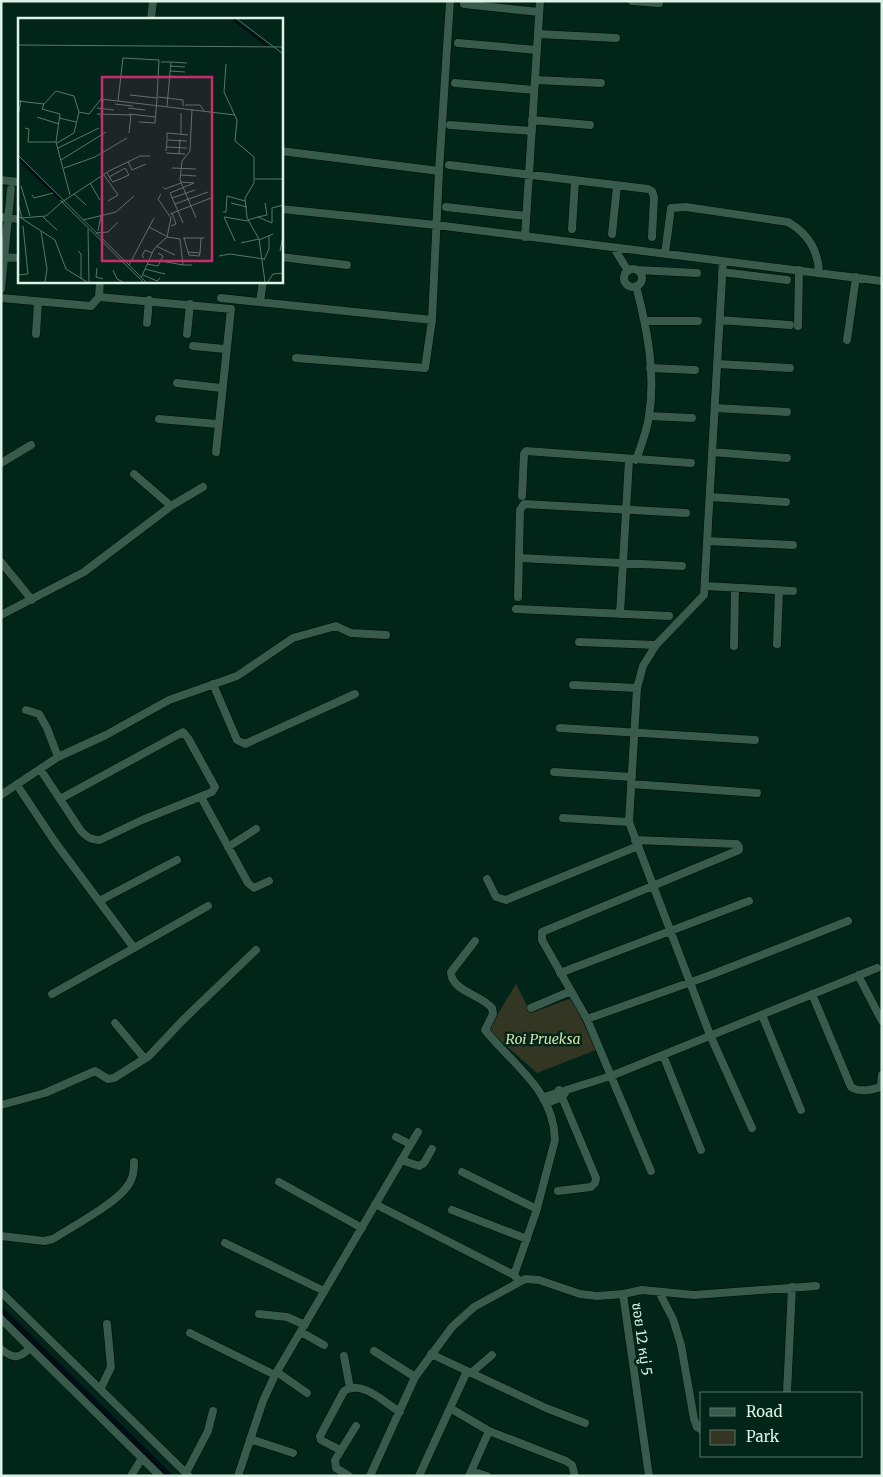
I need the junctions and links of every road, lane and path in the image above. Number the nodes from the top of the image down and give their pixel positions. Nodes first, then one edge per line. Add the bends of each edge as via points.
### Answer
1 (153, 1) edge
2 (450, 1) edge
3 (540, 1) edge
4 (632, 1) edge
5 (659, 3) dead end
6 (464, 4) dead end
7 (539, 12) junction
8 (151, 18) edge
9 (538, 34) junction
10 (616, 38) dead end
11 (458, 43) dead end
12 (537, 50) junction
13 (535, 80) junction
14 (455, 83) dead end
15 (601, 83) dead end
16 (534, 90) junction
17 (532, 120) junction
18 (450, 125) dead end
19 (590, 125) dead end
20 (532, 132) junction
21 (282, 151) edge
22 (449, 165) dead end
23 (439, 172) junction
24 (529, 175) junction
25 (1, 180) edge
26 (575, 181) junction
27 (18, 182) edge
28 (617, 186) junction
29 (11, 189) dead end
30 (446, 206) dead end
31 (282, 209) edge
32 (526, 216) junction
33 (5, 217) edge
34 (18, 219) edge
35 (436, 225) junction
36 (572, 229) dead end
37 (612, 234) dead end
38 (525, 236) junction
39 (652, 237) dead end
40 (614, 248) junction
41 (665, 254) junction
42 (3, 257) edge
43 (282, 257) edge
44 (18, 258) edge
45 (723, 261) junction
46 (348, 265) dead end
47 (628, 270) junction
48 (637, 270) junction
49 (799, 270) junction
50 (722, 272) junction
51 (819, 272) junction
52 (697, 273) dead end
53 (856, 277) junction
54 (787, 280) dead end
55 (882, 281) edge
56 (100, 282) edge
57 (263, 282) edge
58 (636, 286) junction
59 (1, 289) edge
60 (99, 297) junction
61 (1, 298) edge
62 (221, 298) dead end
63 (149, 300) junction
64 (38, 302) junction
65 (260, 302) junction
66 (190, 304) junction
67 (432, 320) junction
68 (720, 320) junction
69 (645, 321) junction
70 (698, 321) dead end
71 (147, 323) dead end
72 (36, 334) dead end
73 (187, 334) dead end
74 (847, 340) dead end
75 (193, 346) dead end
76 (226, 349) junction
77 (296, 358) dead end
78 (717, 364) junction
79 (650, 368) junction
80 (790, 368) dead end
81 (695, 370) dead end
82 (177, 383) dead end
83 (221, 388) junction
84 (715, 408) junction
85 (787, 412) dead end
86 (650, 416) junction
87 (692, 418) dead end
88 (159, 419) dead end
89 (218, 424) junction
90 (31, 445) dead end
91 (216, 452) dead end
92 (712, 452) junction
93 (787, 458) dead end
94 (632, 460) junction
95 (1, 463) edge
96 (691, 463) dead end
97 (134, 474) dead end
98 (202, 486) dead end
99 (522, 496) dead end
100 (710, 497) junction
101 (786, 502) dead end
102 (171, 506) junction
103 (626, 511) junction
104 (686, 514) dead end
105 (707, 541) junction
106 (793, 545) dead end
107 (519, 558) junction
108 (1, 562) edge
109 (622, 563) junction
110 (682, 566) dead end
111 (705, 586) junction
112 (735, 588) junction
113 (779, 590) junction
114 (793, 591) dead end
115 (518, 597) dead end
116 (32, 600) junction
117 (516, 609) dead end
118 (620, 614) junction
119 (1, 615) edge
120 (669, 616) dead end
121 (386, 635) dead end
122 (580, 642) dead end
123 (777, 644) dead end
124 (656, 645) junction
125 (734, 646) dead end
126 (212, 684) junction
127 (573, 685) dead end
128 (637, 688) junction
129 (354, 694) dead end
130 (26, 710) dead end
131 (560, 728) dead end
132 (634, 733) junction
133 (755, 740) dead end
134 (58, 756) junction
135 (40, 769) junction
136 (554, 772) dead end
137 (632, 780) junction
138 (17, 785) junction
139 (757, 793) dead end
140 (1, 795) edge
141 (201, 797) junction
142 (60, 799) junction
143 (563, 818) dead end
144 (629, 822) junction
145 (256, 829) dead end
146 (636, 843) junction
147 (228, 847) junction
148 (177, 860) dead end
149 (487, 879) dead end
150 (269, 881) dead end
151 (652, 886) junction
152 (101, 900) junction
153 (749, 901) dead end
154 (208, 906) dead end
155 (848, 921) dead end
156 (670, 930) junction
157 (475, 941) dead end
158 (134, 948) junction
159 (256, 950) dead end
160 (877, 968) dead end
161 (560, 973) junction
162 (858, 975) junction
163 (689, 982) junction
164 (571, 991) junction
165 (52, 994) dead end
166 (812, 994) junction
167 (531, 1008) dead end
168 (762, 1015) junction
169 (587, 1019) junction
170 (882, 1020) edge
171 (114, 1023) dead end
172 (710, 1036) junction
173 (663, 1055) junction
174 (145, 1059) junction
175 (882, 1075) edge
176 (611, 1076) junction
177 (561, 1094) junction
178 (545, 1100) junction
179 (1, 1105) edge
180 (801, 1110) dead end
181 (752, 1128) dead end
182 (418, 1132) dead end
183 (396, 1137) dead end
184 (410, 1144) junction
185 (432, 1149) dead end
186 (701, 1150) dead end
187 (401, 1160) junction
188 (134, 1162) dead end
189 (651, 1171) dead end
190 (462, 1172) dead end
191 (279, 1182) dead end
192 (558, 1191) dead end
193 (375, 1204) junction
194 (537, 1209) junction
195 (452, 1210) dead end
196 (362, 1228) junction
197 (1, 1236) edge
198 (527, 1239) junction
199 (225, 1243) dead end
200 (516, 1278) junction
201 (816, 1286) dead end
202 (792, 1287) junction
203 (324, 1291) junction
204 (1, 1292) edge
205 (659, 1292) junction
206 (623, 1294) junction
207 (259, 1314) dead end
208 (1, 1319) edge
209 (108, 1324) dead end
210 (303, 1328) junction
211 (190, 1333) dead end
212 (324, 1345) dead end
213 (30, 1348) junction
214 (1, 1349) edge
215 (374, 1351) dead end
216 (431, 1354) junction
217 (492, 1355) dead end
218 (344, 1356) dead end
219 (469, 1372) junction
220 (276, 1374) junction
221 (415, 1377) junction
222 (101, 1388) junction
223 (350, 1388) junction
224 (787, 1392) edge
225 (308, 1393) dead end
226 (692, 1405) junction
227 (700, 1405) edge
228 (450, 1408) junction
229 (213, 1411) dead end
230 (400, 1412) junction
231 (585, 1423) dead end
232 (356, 1426) dead end
233 (700, 1429) edge
234 (489, 1431) junction
235 (250, 1439) junction
236 (340, 1450) junction
237 (293, 1453) dead end
238 (142, 1458) junction
239 (188, 1474) edge
240 (470, 1474) edge
241 (131, 1476) edge
242 (160, 1476) edge
243 (238, 1476) edge
244 (349, 1476) edge
245 (370, 1476) edge
246 (419, 1476) edge
247 (487, 1476) edge
248 (575, 1476) edge
249 (649, 1476) edge

1 - 8 street
2 - 23 street
3 - 7 street
4 - 5 street
6 - 7 street
7 - 9 street
9 - 10 street
9 - 12 street
11 - 12 street
12 - 13 street
13 - 15 street
13 - 16 street
14 - 16 street
16 - 17 street
17 - 19 street
17 - 20 street
18 - 20 street
20 - 24 street
21 - 23 street
22 - 24 street
23 - 35 street
24 - 26 street
24 - 32 street
25 - 27 street
26 - 28 street
26 - 36 street
28 - 37 street
28 - 39 street via 652,191 655,211
29 - 33 street
30 - 32 street
31 - 35 street
32 - 38 street
33 - 34 street
33 - 42 street
35 - 38 street
35 - 67 street
38 - 40 street
40 - 41 street
40 - 47 street
41 - 45 street
41 - 51 street via 671,208 686,207 788,222 816,252
42 - 44 street
42 - 59 street
43 - 46 street
45 - 49 street
45 - 50 street
47 - 48 street
47 - 58 street via 625,281 631,287
48 - 52 street
48 - 58 street via 642,277
49 - 51 street
49 - 68 street via 794,326
50 - 54 street
50 - 68 street
51 - 53 street
53 - 55 street
53 - 74 street
56 - 60 street
57 - 65 street
58 - 69 street
60 - 63 street
60 - 64 street via 91,306
61 - 64 street
62 - 65 street
63 - 66 street
63 - 71 street
64 - 72 street
65 - 67 street
66 - 73 street
66 - 76 street via 231,309
67 - 77 street via 423,369
68 - 78 street
69 - 70 street
69 - 79 street
75 - 76 street
76 - 83 street
78 - 80 street
78 - 84 street
79 - 81 street
79 - 86 street
82 - 83 street
83 - 89 street
84 - 85 street
84 - 92 street
86 - 87 street
86 - 94 street
88 - 89 street
89 - 91 street
90 - 95 street
92 - 93 street
92 - 100 street
94 - 96 street
94 - 99 street via 526,452
94 - 103 street
97 - 102 street
98 - 102 street
100 - 101 street
100 - 105 street
102 - 116 street via 84,572
103 - 104 street
103 - 107 street via 524,504 520,510
103 - 109 street
105 - 106 street
105 - 111 street
107 - 109 street
107 - 115 street
108 - 116 street
109 - 110 street
109 - 118 street
111 - 112 street
111 - 124 street via 704,597
112 - 113 street
112 - 125 street
113 - 114 street
113 - 123 street
116 - 119 street
117 - 118 street
118 - 120 street
121 - 126 street via 352,633 336,626 316,630 293,638 236,676
122 - 124 street
124 - 128 street via 643,666
126 - 129 street via 237,740 245,744
126 - 134 street via 169,700 106,735
127 - 128 street
128 - 132 street
130 - 134 street via 39,714
131 - 132 street
132 - 133 street
132 - 137 street
134 - 135 street
135 - 138 street
135 - 142 street
136 - 137 street
137 - 139 street
137 - 144 street
138 - 140 street
138 - 152 street via 55,842
141 - 142 street via 100,840 86,836
141 - 142 street via 215,788 183,732
141 - 147 street
143 - 144 street
144 - 146 street
145 - 147 street
146 - 149 street via 506,900 496,897
146 - 151 street
146 - 151 street via 737,844 739,847 739,850
147 - 150 street via 251,887
148 - 152 street
151 - 156 street
151 - 161 street via 542,932 542,940
152 - 158 street
153 - 156 street
154 - 158 street
155 - 163 street
156 - 161 street
156 - 163 street
157 - 178 street via 451,972 451,977 455,983 490,1005 493,1014 485,1030 537,1086
158 - 165 street
159 - 174 street
160 - 162 street
161 - 164 street
162 - 166 street
162 - 170 street
163 - 169 street
163 - 172 street
164 - 167 street
164 - 169 street
166 - 168 street
166 - 175 street via 850,1086 855,1090 876,1089 881,1086
168 - 172 street
168 - 180 street
169 - 176 street
171 - 174 street
172 - 173 street
172 - 181 street
173 - 176 street
173 - 186 street
174 - 179 street via 114,1078 108,1079 95,1071 45,1093
176 - 177 street
176 - 189 street
177 - 178 street
177 - 192 street via 596,1183 591,1187
178 - 194 street via 555,1140
182 - 184 street
183 - 184 street
184 - 187 street
185 - 187 street via 419,1166
187 - 193 street
188 - 197 street via 133,1175 117,1197 53,1239 44,1242
190 - 194 street
191 - 196 street
193 - 196 street
193 - 200 street
194 - 198 street
195 - 198 street
196 - 203 street
198 - 200 street
199 - 203 street
200 - 206 street, ซอย 12 หมู่ 5 via 532,1279 580,1294
200 - 216 street via 498,1296 474,1308
201 - 202 street
202 - 205 street via 694,1295
202 - 224 street
203 - 210 street
204 - 222 street
205 - 206 street via 642,1290
205 - 226 street via 677,1330
206 - 249 street, ซอย 12 หมู่ 5
207 - 210 street via 287,1317
208 - 213 street
209 - 222 street via 110,1368
210 - 212 street
210 - 220 street
211 - 220 street
213 - 214 street via 20,1357 10,1357
213 - 238 street
215 - 221 street
216 - 219 street
216 - 221 street
217 - 219 street
218 - 223 street
219 - 228 street
219 - 231 street
220 - 225 street
220 - 235 street
221 - 230 street
222 - 239 street
223 - 230 street via 362,1388
223 - 236 street via 344,1391 320,1436 321,1440
226 - 227 street
226 - 233 street via 694,1419
228 - 234 street
228 - 246 street
229 - 239 street via 208,1431
230 - 245 street
232 - 236 street
234 - 240 street
234 - 248 street via 566,1461 572,1465
235 - 237 street
235 - 243 street
236 - 244 street via 334,1465
238 - 241 street
238 - 242 street
240 - 247 street

